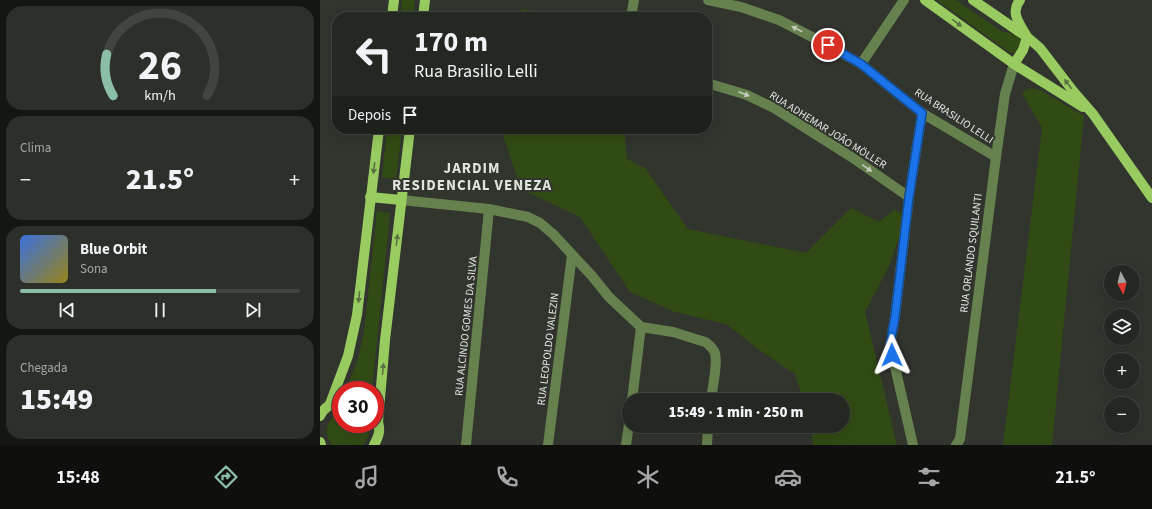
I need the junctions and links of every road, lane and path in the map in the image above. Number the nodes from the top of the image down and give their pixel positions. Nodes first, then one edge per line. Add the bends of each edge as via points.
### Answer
1 (394, 0) edge
2 (425, 0) edge
3 (634, 0) edge
4 (708, 0) edge
5 (904, 0) edge
6 (925, 0) edge
7 (973, 0) edge
8 (1020, 0) edge
9 (393, 12) edge
10 (424, 12) edge
11 (632, 12) edge
12 (1027, 37) junction
13 (861, 64) junction
14 (1014, 64) junction
15 (712, 84) edge
16 (922, 113) junction
17 (1093, 114) junction
18 (378, 134) edge
19 (409, 134) edge
20 (996, 157) junction
21 (370, 196) junction
22 (909, 197) junction
23 (1152, 198) edge
24 (401, 200) junction
25 (489, 209) junction
26 (572, 255) junction
27 (641, 327) junction
28 (381, 381) edge
29 (633, 393) edge
30 (712, 393) edge
31 (330, 404) joint
32 (320, 413) edge
33 (628, 433) edge
34 (708, 433) edge
35 (320, 442) edge
36 (321, 445) edge
37 (466, 445) edge
38 (548, 445) edge
39 (626, 445) edge
40 (707, 445) edge
41 (913, 445) edge
42 (956, 445) edge

1 - 9 main road
2 - 10 main road
3 - 11 street
13 -> 4 street, RUA BRASILIO LELLI via 779,20 741,7
5 - 13 street
6 -> 14 main road
7 - 12 main road
8 - 12 main road via 1014,9 1015,17
12 - 14 main road via 1023,50
17 -> 12 main road via 1040,48
13 - 16 street, RUA BRASILIO LELLI
14 - 17 main road
14 - 20 street, RUA ORLANDO SQUILANTI via 1005,94
15 -> 22 street, RUA ADHEMAR JOÃO MÖLLER via 747,95 774,108
16 - 20 street, RUA BRASILIO LELLI
16 - 22 street
17 - 23 main road
18 -> 21 main road
19 - 24 main road
20 - 42 street, RUA ORLANDO SQUILANTI via 960,439
21 - 24 main road
21 -> 31 main road via 357,315 348,356
22 - 41 street via 890,345
24 - 25 street
28 -> 24 main road
25 - 26 street via 528,217 540,223
25 - 37 street, RUA ALCINDO GOMES DA SILVA
26 - 27 street via 609,297
26 - 38 street, RUA LEOPOLDO VALEZIN
27 - 29 street
27 - 30 street via 679,333 705,342 711,347 716,361
31 - 32 main road
33 - 39 street
34 - 40 street
35 - 36 main road

